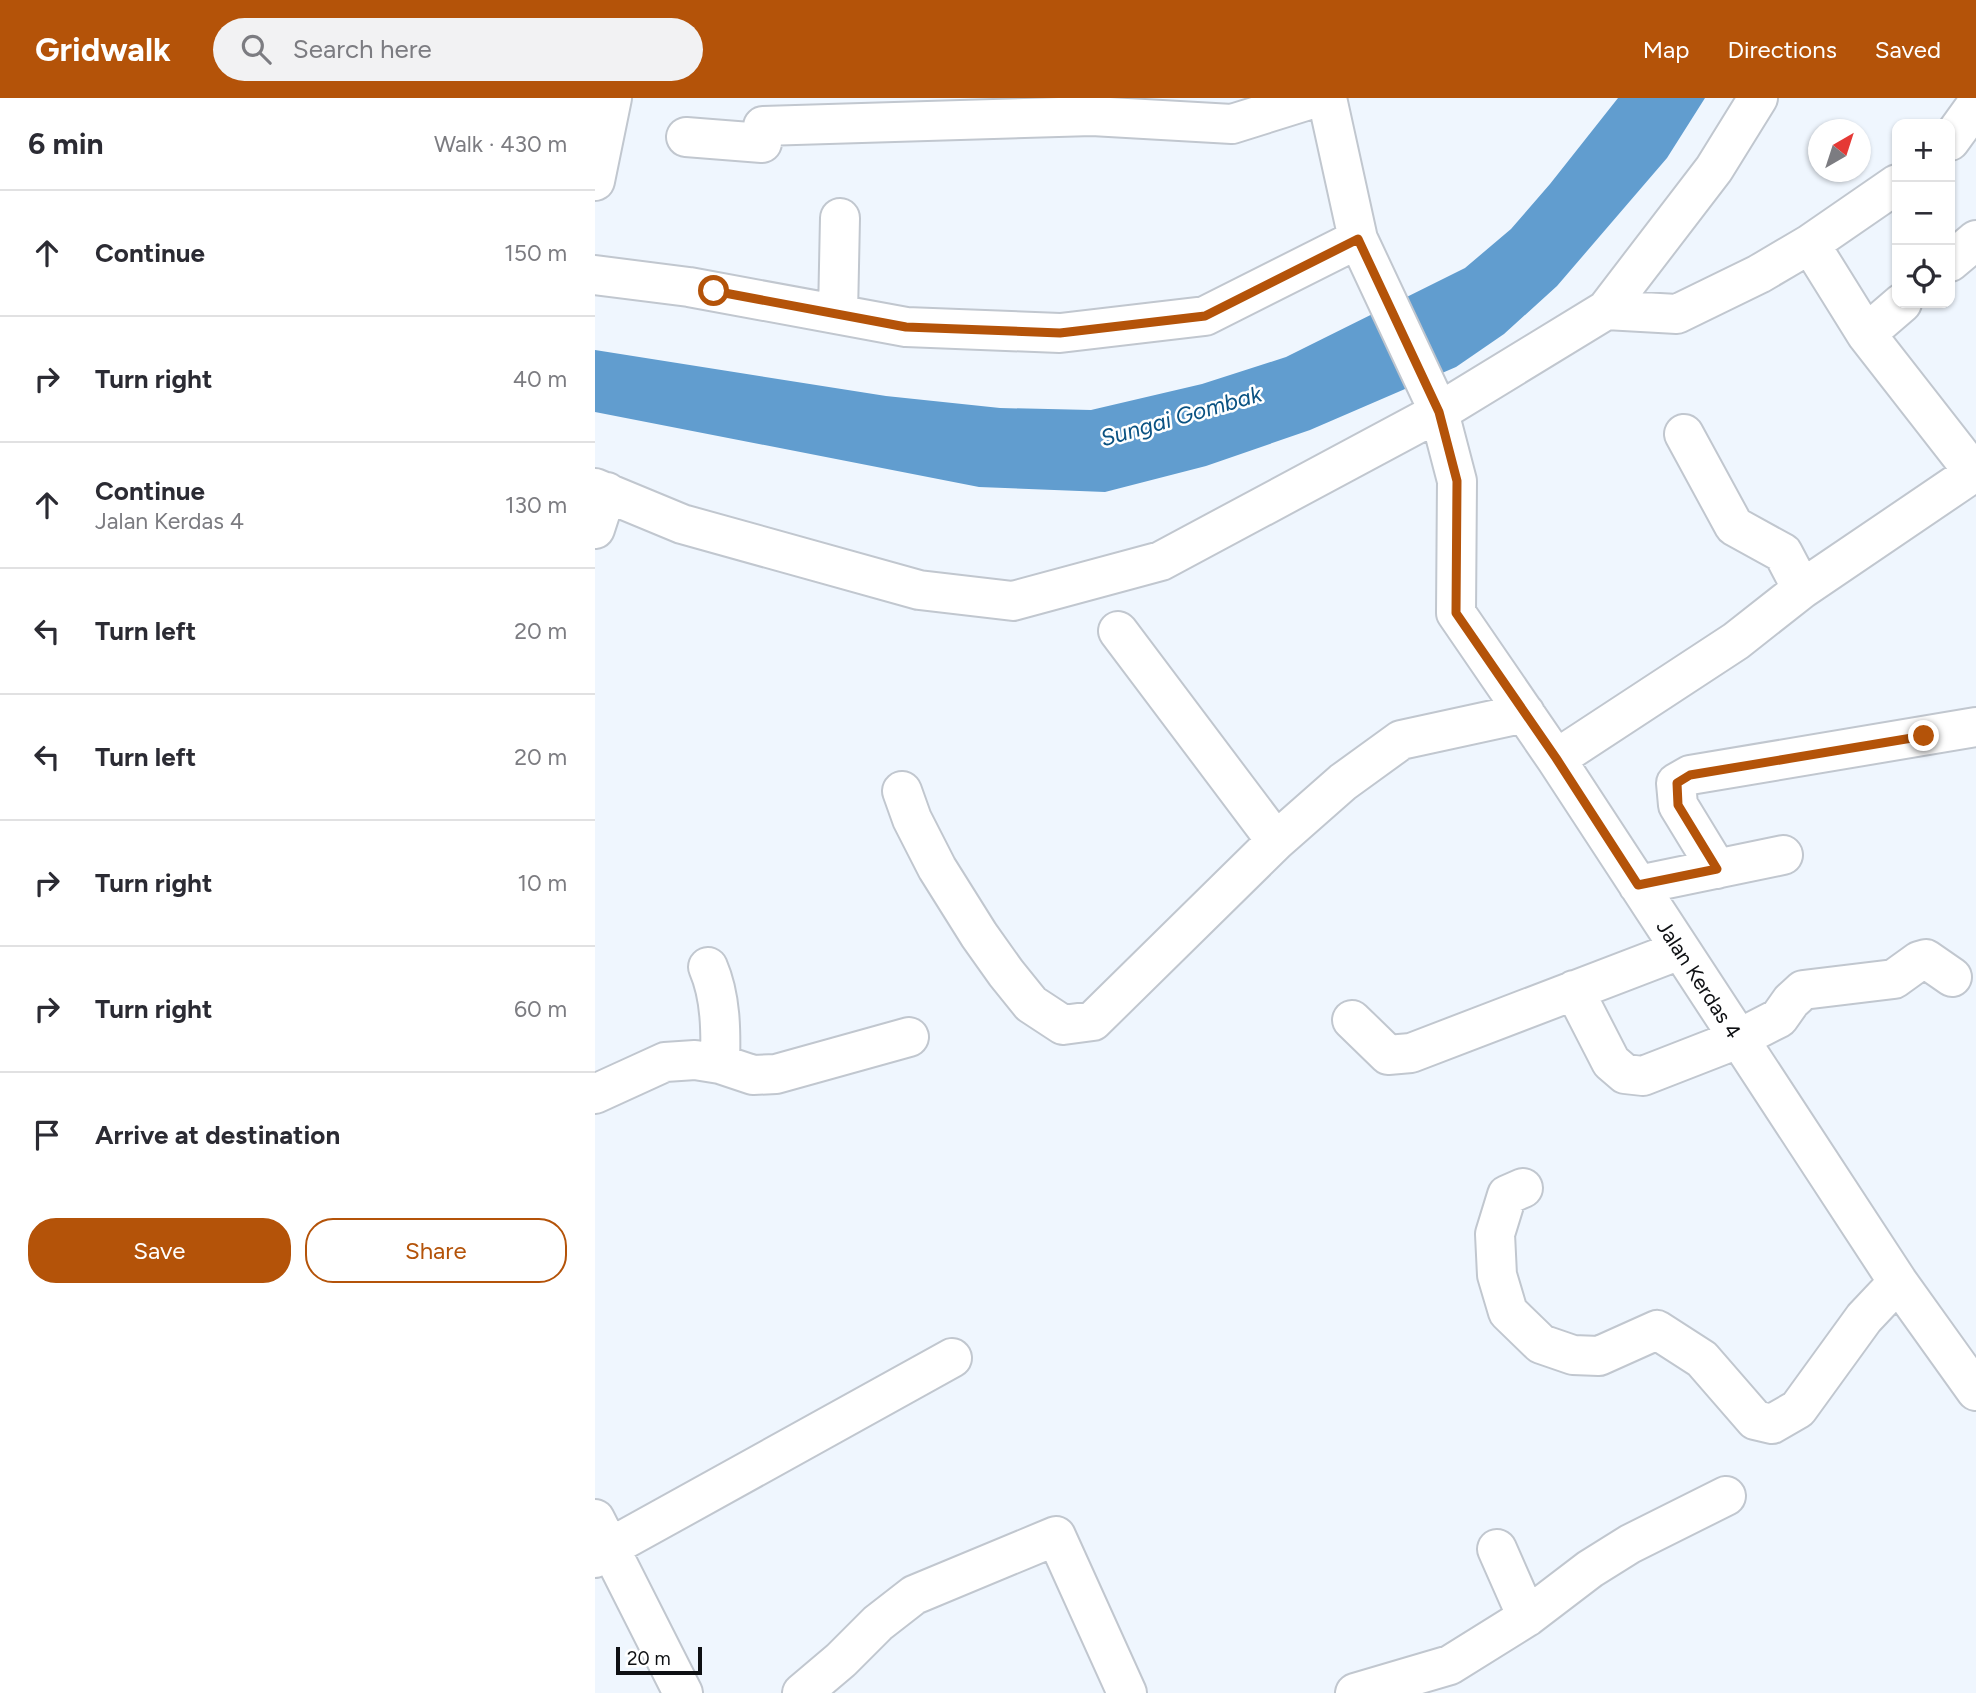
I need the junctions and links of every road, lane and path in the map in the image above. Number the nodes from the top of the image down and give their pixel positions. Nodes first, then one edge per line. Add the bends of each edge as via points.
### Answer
1 (612, 98) edge
2 (1315, 98) edge
3 (1327, 98) edge
4 (1758, 98) edge
5 (1976, 106) edge
6 (1955, 134) edge
7 (686, 137) dead end
8 (595, 181) edge
9 (1892, 187) edge
10 (839, 218) dead end
11 (1358, 239) junction
12 (1976, 240) edge
13 (1810, 243) junction
14 (1955, 258) edge
15 (595, 275) edge
16 (1896, 308) edge
17 (1606, 310) junction
18 (838, 314) junction
19 (1866, 334) junction
20 (1433, 402) junction
21 (1684, 434) dead end
22 (1975, 474) edge
23 (601, 490) edge
24 (595, 529) edge
25 (1802, 589) junction
26 (1118, 631) dead end
27 (1525, 712) junction
28 (1976, 727) edge
29 (1556, 758) junction
30 (902, 791) dead end
31 (1276, 841) junction
32 (1783, 855) dead end
33 (1717, 869) junction
34 (1638, 885) junction
35 (1681, 950) junction
36 (708, 967) dead end
37 (1952, 978) dead end
38 (1574, 990) junction
39 (1352, 1020) dead end
40 (909, 1037) dead end
41 (1738, 1039) junction
42 (720, 1064) junction
43 (595, 1094) edge
44 (1523, 1188) dead end
45 (1898, 1282) junction
46 (952, 1358) dead end
47 (1973, 1380) edge
48 (1726, 1496) dead end
49 (600, 1542) edge
50 (1497, 1549) dead end
51 (1527, 1617) junction
52 (683, 1693) edge
53 (802, 1693) edge
54 (1127, 1693) edge
55 (1355, 1693) edge

1 - 8 street
2 - 7 street via 1232,124 1092,116 763,126 762,143
3 - 11 street, Jalan Kerdas 4
4 - 17 street via 1714,169
5 - 6 street
9 - 13 street
10 - 18 street
11 - 18 street via 1205,316 1060,333 906,327
11 - 20 street, Jalan Kerdas 4
12 - 14 street
13 - 17 street via 1677,314
13 - 19 street
15 - 18 street via 689,286
16 - 19 street
17 - 20 street
19 - 22 street
20 - 23 street via 1161,561 1013,601 919,590 683,524
20 - 27 street, Jalan Kerdas 4 via 1457,481 1456,613
21 - 25 street via 1734,526 1783,553
22 - 25 street
23 - 24 street
25 - 29 street via 1737,641
26 - 31 street
27 - 29 street, Jalan Kerdas 4
27 - 31 street via 1401,740 1343,782
28 - 33 street via 1690,775 1677,783 1678,805
29 - 34 street, Jalan Kerdas 4
30 - 31 street via 924,844 979,935 1031,1004 1063,1024 1093,1021
32 - 33 street
33 - 34 street
34 - 35 street, Jalan Kerdas 4
35 - 38 street
35 - 41 street, Jalan Kerdas 4
36 - 42 street via 715,982 721,1028
37 - 41 street via 1926,959 1894,979 1803,990 1779,1018
38 - 39 street via 1411,1053 1388,1055
38 - 41 street via 1611,1062 1625,1074 1643,1076
40 - 42 street via 776,1074 753,1075
41 - 45 street, Jalan Kerdas 4
42 - 43 street via 665,1062
44 - 45 street via 1507,1195 1495,1234 1497,1275 1508,1312 1541,1344 1573,1355 1599,1356 1657,1330 1702,1359 1755,1420 1772,1424 1798,1409 1864,1318
45 - 47 street, Jalan Kerdas 4
46 - 49 street
48 - 51 street via 1630,1544
49 - 52 street
50 - 51 street
51 - 55 street via 1450,1665
53 - 54 street via 914,1595 1056,1536

